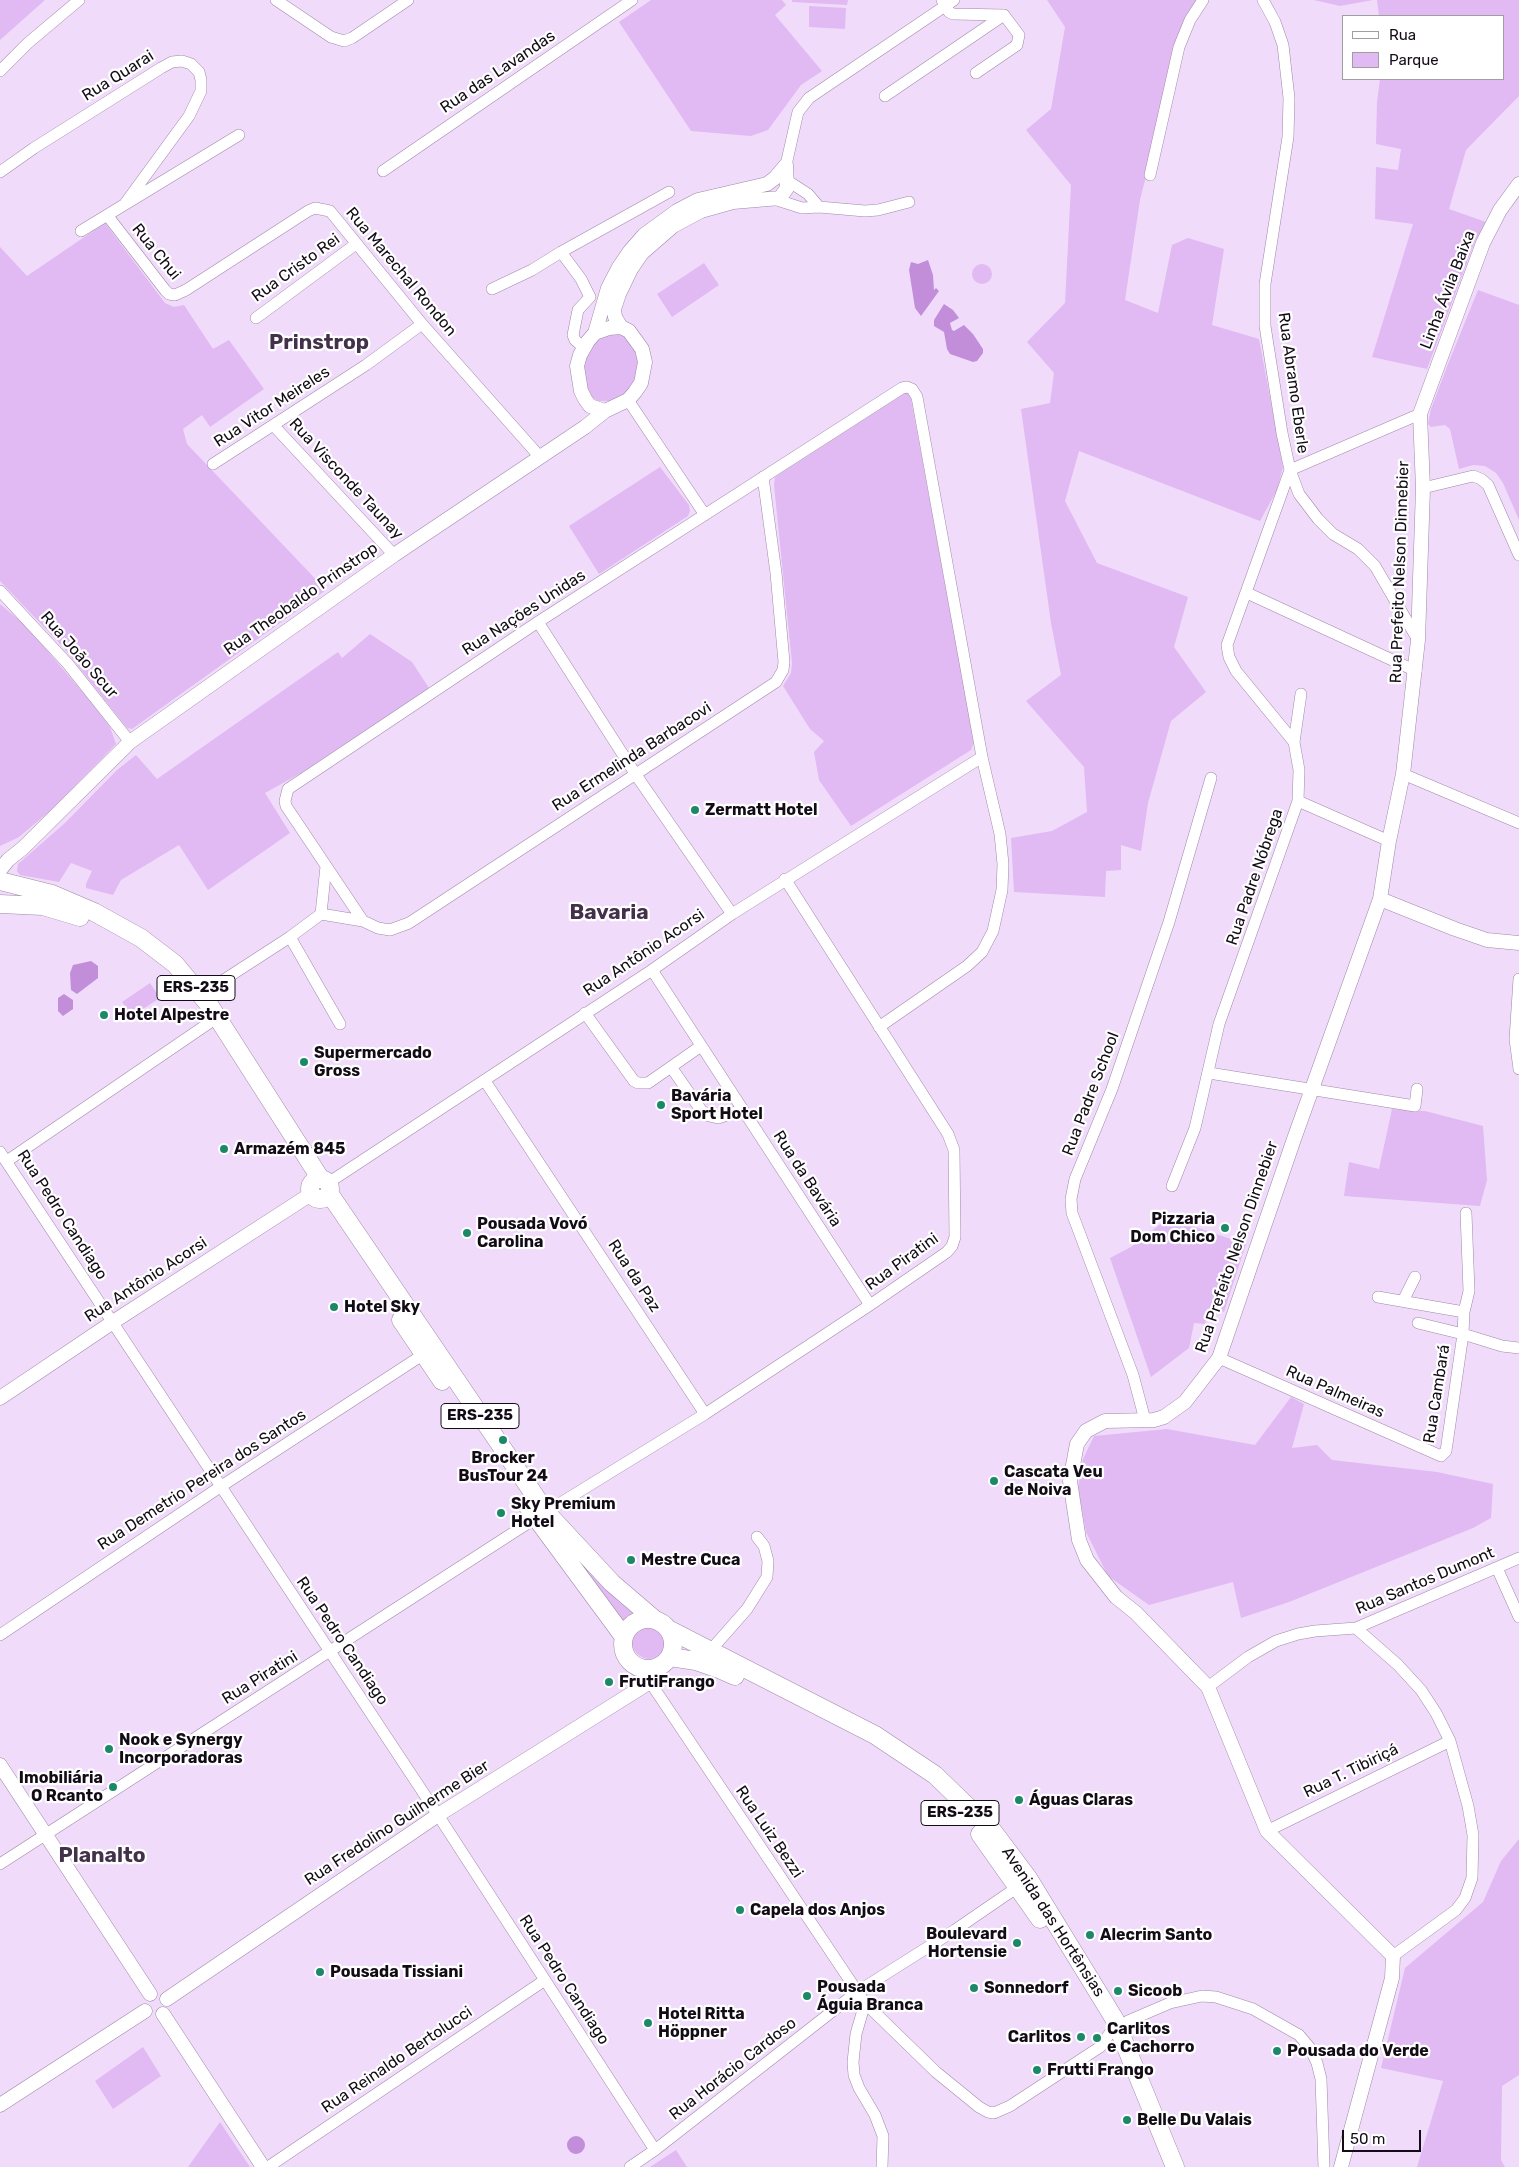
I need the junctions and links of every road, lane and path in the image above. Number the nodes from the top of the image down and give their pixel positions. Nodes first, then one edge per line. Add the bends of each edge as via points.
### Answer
1 (79, 0) edge
2 (276, 0) edge
3 (408, 0) edge
4 (632, 0) edge
5 (1203, 0) edge
6 (1263, 0) edge
7 (947, 2) edge
8 (1004, 15) junction
9 (0, 70) edge
10 (976, 73) dead end
11 (885, 96) dead end
12 (239, 135) dead end
13 (786, 165) junction
14 (383, 170) dead end
15 (0, 172) edge
16 (1150, 175) dead end
17 (788, 181) junction
18 (1519, 184) edge
19 (669, 192) dead end
20 (774, 199) junction
21 (909, 202) dead end
22 (124, 205) junction
23 (818, 207) junction
24 (107, 215) junction
25 (81, 231) dead end
26 (356, 244) junction
27 (561, 252) junction
28 (492, 289) dead end
29 (186, 290) joint
30 (256, 318) dead end
31 (422, 324) junction
32 (621, 327) junction
33 (595, 333) junction
34 (584, 348) junction
35 (628, 400) junction
36 (590, 406) junction
37 (605, 411) junction
38 (1420, 414) junction
39 (274, 426) junction
40 (585, 427) junction
41 (540, 457) junction
42 (213, 464) dead end
43 (1290, 470) junction
44 (763, 477) junction
45 (1423, 488) junction
46 (705, 515) junction
47 (394, 555) junction
48 (1519, 555) edge
49 (0, 591) edge
50 (1247, 593) junction
51 (538, 622) junction
52 (1418, 640) junction
53 (1416, 671) junction
54 (1301, 694) dead end
55 (130, 742) junction
56 (1294, 742) junction
57 (982, 757) junction
58 (1403, 774) junction
59 (636, 775) junction
60 (1211, 778) dead end
61 (1298, 801) junction
62 (52, 820) junction
63 (1519, 823) edge
64 (1389, 841) junction
65 (0, 853) edge
66 (326, 866) junction
67 (0, 870) edge
68 (785, 879) junction
69 (0, 881) edge
70 (1380, 899) junction
71 (0, 904) edge
72 (321, 914) junction
73 (732, 914) junction
74 (363, 921) junction
75 (290, 937) junction
76 (1519, 943) edge
77 (652, 970) junction
78 (1519, 979) edge
79 (202, 994) junction
80 (585, 1013) junction
81 (209, 1023) junction
82 (340, 1024) dead end
83 (879, 1027) junction
84 (700, 1046) junction
85 (671, 1066) junction
86 (1519, 1069) edge
87 (1209, 1073) junction
88 (486, 1081) junction
89 (1417, 1089) dead end
90 (1311, 1091) junction
91 (742, 1110) junction
92 (3, 1156) edge
93 (1172, 1186) dead end
94 (320, 1189) junction
95 (1466, 1212) dead end
96 (1415, 1277) dead end
97 (1378, 1297) dead end
98 (1403, 1302) junction
99 (870, 1305) junction
100 (1464, 1312) junction
101 (113, 1322) junction
102 (1418, 1323) dead end
103 (1463, 1334) junction
104 (1519, 1348) edge
105 (424, 1354) junction
106 (1219, 1358) junction
107 (0, 1398) edge
108 (705, 1414) junction
109 (1145, 1420) junction
110 (1438, 1456) joint
111 (220, 1487) junction
112 (541, 1515) junction
113 (757, 1537) dead end
114 (1519, 1558) edge
115 (1497, 1568) junction
116 (1519, 1617) edge
117 (654, 1619) junction
118 (1356, 1628) junction
119 (670, 1630) junction
120 (0, 1635) edge
121 (624, 1637) junction
122 (710, 1651) junction
123 (330, 1652) junction
124 (670, 1657) junction
125 (648, 1676) junction
126 (1208, 1687) junction
127 (1450, 1741) junction
128 (0, 1765) edge
129 (438, 1815) junction
130 (1267, 1831) junction
131 (46, 1833) junction
132 (0, 1864) edge
133 (1024, 1882) junction
134 (1393, 1956) junction
135 (545, 1980) junction
136 (857, 1992) junction
137 (150, 1994) junction
138 (167, 1999) junction
139 (865, 2003) junction
140 (145, 2011) junction
141 (164, 2014) junction
142 (1113, 2030) junction
143 (1143, 2091) junction
144 (0, 2105) edge
145 (655, 2150) junction
146 (263, 2167) edge
147 (268, 2167) edge
148 (630, 2167) edge
149 (882, 2167) edge
150 (1175, 2167) edge
151 (1324, 2167) edge
152 (1341, 2167) edge

1 - 9 street
2 - 3 street via 331,37 344,41
4 - 14 street, Rua das Lavandas
5 - 16 street via 1179,47
6 - 43 street, Rua Abramo Eberle via 1276,22 1283,45 1289,98 1288,137 1265,292 1265,326
7 - 8 street via 953,14
7 - 13 street via 809,98 798,112
8 - 10 street via 1020,40
8 - 11 street
12 - 22 street
13 - 17 street
13 - 33 street via 766,184 698,200 644,235 615,274
15 - 22 street, Rua Quarai via 161,68 172,62 191,64 202,80 201,91 189,116
17 - 20 street via 784,193
17 - 23 street via 808,194
18 - 38 street, Linha Ávila Baixa via 1483,242
19 - 27 street
20 - 23 street via 802,208
20 - 32 street via 717,205 685,218 660,236 642,253 618,294 614,309
21 - 23 street via 865,211
22 - 24 street
24 - 25 street
24 - 29 street, Rua Chui via 165,290 175,295
26 - 29 street, Rua Marechal Rondon via 330,211 315,208
26 - 30 street, Rua Cristo Rei
26 - 31 street, Rua Marechal Rondon
27 - 28 street
27 - 34 street via 590,297 578,310 574,335
31 - 39 street, Rua Vitor Meireles
31 - 41 street, Rua Marechal Rondon
32 - 33 street
32 - 35 street via 636,338 645,362 641,383
33 - 34 street
34 - 36 street via 578,366 579,380
35 - 37 street, Rua Theobaldo Prinstrop
35 - 46 street
36 - 37 street
36 - 40 street
37 - 40 street, Rua Theobaldo Prinstrop
38 - 43 street
38 - 45 street, Rua Prefeito Nelson Dinnebier
39 - 42 street, Rua Vitor Meireles
39 - 47 street, Rua Visconde Taunay
40 - 41 street, Rua Theobaldo Prinstrop
41 - 47 street, Rua Theobaldo Prinstrop
43 - 50 street, Rua Padre Nóbrega
43 - 52 street, Rua Abramo Eberle via 1299,494 1318,519 1375,566
44 - 46 street, Rua Nações Unidas
44 - 57 street, Rua Nações Unidas via 902,388 912,389 919,407
44 - 59 street, Rua Ermelinda Barbacovi via 776,573 783,670 776,682
45 - 48 street via 1472,476 1480,479 1488,486
45 - 52 street, Rua Prefeito Nelson Dinnebier
46 - 51 street, Rua Nações Unidas
47 - 55 street, Rua Theobaldo Prinstrop
49 - 55 street, Rua João Scur via 64,659
50 - 53 street
50 - 56 street, Rua Padre Nóbrega via 1227,645 1229,657 1236,671
51 - 59 street
51 - 66 street, Rua Nações Unidas via 288,789 286,806
52 - 53 street, Rua Prefeito Nelson Dinnebier
53 - 58 street, Rua Prefeito Nelson Dinnebier
54 - 56 street
55 - 62 street, Rua Theobaldo Prinstrop
56 - 61 street, Rua Padre Nóbrega via 1299,770
57 - 68 street, Rua Antônio Acorsi
57 - 83 street via 1000,834 1003,864 1002,890 993,931 982,952 967,966
58 - 63 street
58 - 64 street, Rua Prefeito Nelson Dinnebier
59 - 73 street
59 - 74 street, Rua Ermelinda Barbacovi via 408,923 390,930
60 - 109 street, Rua Padre School via 1134,1027 1075,1179 1071,1198 1072,1213 1133,1375
61 - 64 street
61 - 87 street, Rua Padre Nóbrega via 1219,1024
62 - 65 street, Rua Theobaldo Prinstrop
62 - 67 street, Rua Theobaldo Prinstrop
64 - 70 street, Rua Prefeito Nelson Dinnebier
66 - 72 street
66 - 74 street, Rua Nações Unidas
68 - 73 street, Rua Antônio Acorsi
68 - 83 street, Rua Piratini
69 - 79 main road, ERS-235 via 52,894 124,927 175,964
70 - 76 street via 1487,940
70 - 90 street, Rua Prefeito Nelson Dinnebier
71 - 81 main road, ERS-235 via 43,906 104,928 168,972
72 - 74 street, Rua Ermelinda Barbacovi
72 - 75 street
73 - 77 street, Rua Antônio Acorsi
75 - 79 street
75 - 82 street
77 - 80 street, Rua Antônio Acorsi
77 - 84 street, Rua da Bavária
78 - 86 street via 1515,1039
79 - 94 main road, ERS-235
80 - 85 street via 634,1081 648,1083
80 - 88 street, Rua Antônio Acorsi
81 - 92 street
81 - 94 main road, ERS-235
83 - 99 street, Rua Piratini via 948,1134 954,1150 955,1237 947,1252
84 - 85 street
84 - 91 street, Rua da Bavária
85 - 91 street via 701,1110 709,1116 718,1118
87 - 90 street
87 - 93 street, Rua Padre Nóbrega via 1194,1128
88 - 94 street, Rua Antônio Acorsi
88 - 108 street, Rua da Paz
89 - 90 street via 1415,1106
90 - 106 street, Rua Prefeito Nelson Dinnebier
91 - 99 street, Rua da Bavária
92 - 101 street, Rua Pedro Candiago
94 - 101 street, Rua Antônio Acorsi
94 - 105 main road, ERS-235
94 - 112 main road, ERS-235
95 - 100 street, Rua Cambará via 1469,1291
96 - 98 street
97 - 98 street
98 - 100 street
99 - 108 street, Rua Piratini
100 - 103 street, Rua Cambará
101 - 107 street, Rua Antônio Acorsi
101 - 111 street, Rua Pedro Candiago
102 - 103 street
103 - 104 street
103 - 110 street, Rua Cambará via 1446,1451
105 - 111 street, Rua Demetrio Pereira dos Santos
105 - 112 main road, ERS-235
106 - 109 street, Rua Prefeito Nelson Dinnebier via 1197,1389 1174,1411 1164,1418
106 - 110 street, Rua Palmeiras
108 - 112 street, Rua Piratini
109 - 126 street, Rua Prefeito Nelson Dinnebier via 1105,1421 1086,1430 1077,1444 1070,1481 1079,1540 1087,1560 1116,1597 1136,1613
111 - 120 street, Rua Demetrio Pereira dos Santos
111 - 123 street, Rua Pedro Candiago
112 - 117 main road, ERS-235
112 - 121 main road, ERS-235
112 - 123 street, Rua Piratini
113 - 122 street via 764,1546 768,1561 767,1577 747,1610
114 - 115 street, Rua Santos Dumont
115 - 116 street
115 - 118 street, Rua Santos Dumont
117 - 119 main road, ERS-235
117 - 121 main road via 639,1620
118 - 126 street, Rua Santos Dumont via 1306,1632 1276,1641
118 - 127 street via 1421,1690
119 - 122 main road, Avenida das Hortênsias / ERS-235
119 - 124 main road via 674,1644
121 - 125 main road, ERS-235 via 628,1658
122 - 133 main road, Avenida das Hortênsias / ERS-235 via 874,1735 935,1775 998,1837
123 - 129 street, Rua Pedro Candiago
123 - 131 street, Rua Piratini
124 - 125 main road
124 - 133 main road, Avenida das Hortênsias / ERS-235 via 719,1668 865,1741 900,1763 970,1822
125 - 129 street, Rua Fredolino Guilherme Bier
125 - 136 street, Rua Luiz Bezzi
126 - 130 street, Rua Prefeito Nelson Dinnebier
127 - 130 street, Rua T. Tibiriçá
127 - 134 street via 1471,1821 1472,1878 1465,1898 1456,1910
128 - 131 street
129 - 135 street, Rua Pedro Candiago
129 - 138 street, Rua Fredolino Guilherme Bier
130 - 134 street, Rua Prefeito Nelson Dinnebier
131 - 132 street, Rua Piratini
131 - 137 street
133 - 136 street, Rua Horácio Cardoso
133 - 142 main road, Avenida das Hortênsias / ERS-235
134 - 152 street via 1392,1978
135 - 145 street, Rua Pedro Candiago
135 - 147 street, Rua Reinaldo Bertolucci
136 - 139 street, Rua Luiz Bezzi
136 - 145 street, Rua Horácio Cardoso
137 - 138 street via 161,1993
137 - 140 street via 143,2003
138 - 141 street via 168,2007
139 - 142 street, Rua Luiz Bezzi via 936,2072 988,2112 994,2113 1010,2106
139 - 149 street via 856,2034 854,2075 883,2136
140 - 141 street via 156,2017
140 - 144 street
141 - 146 street
142 - 143 main road, Avenida das Hortênsias / ERS-235
142 - 143 main road, Avenida das Hortênsias / ERS-235 via 1137,2071
142 - 151 street via 1178,2001 1216,1997 1253,2009 1298,2035 1310,2048 1321,2078
143 - 150 main road, Avenida das Hortênsias / ERS-235
145 - 148 street, Rua Horácio Cardoso

